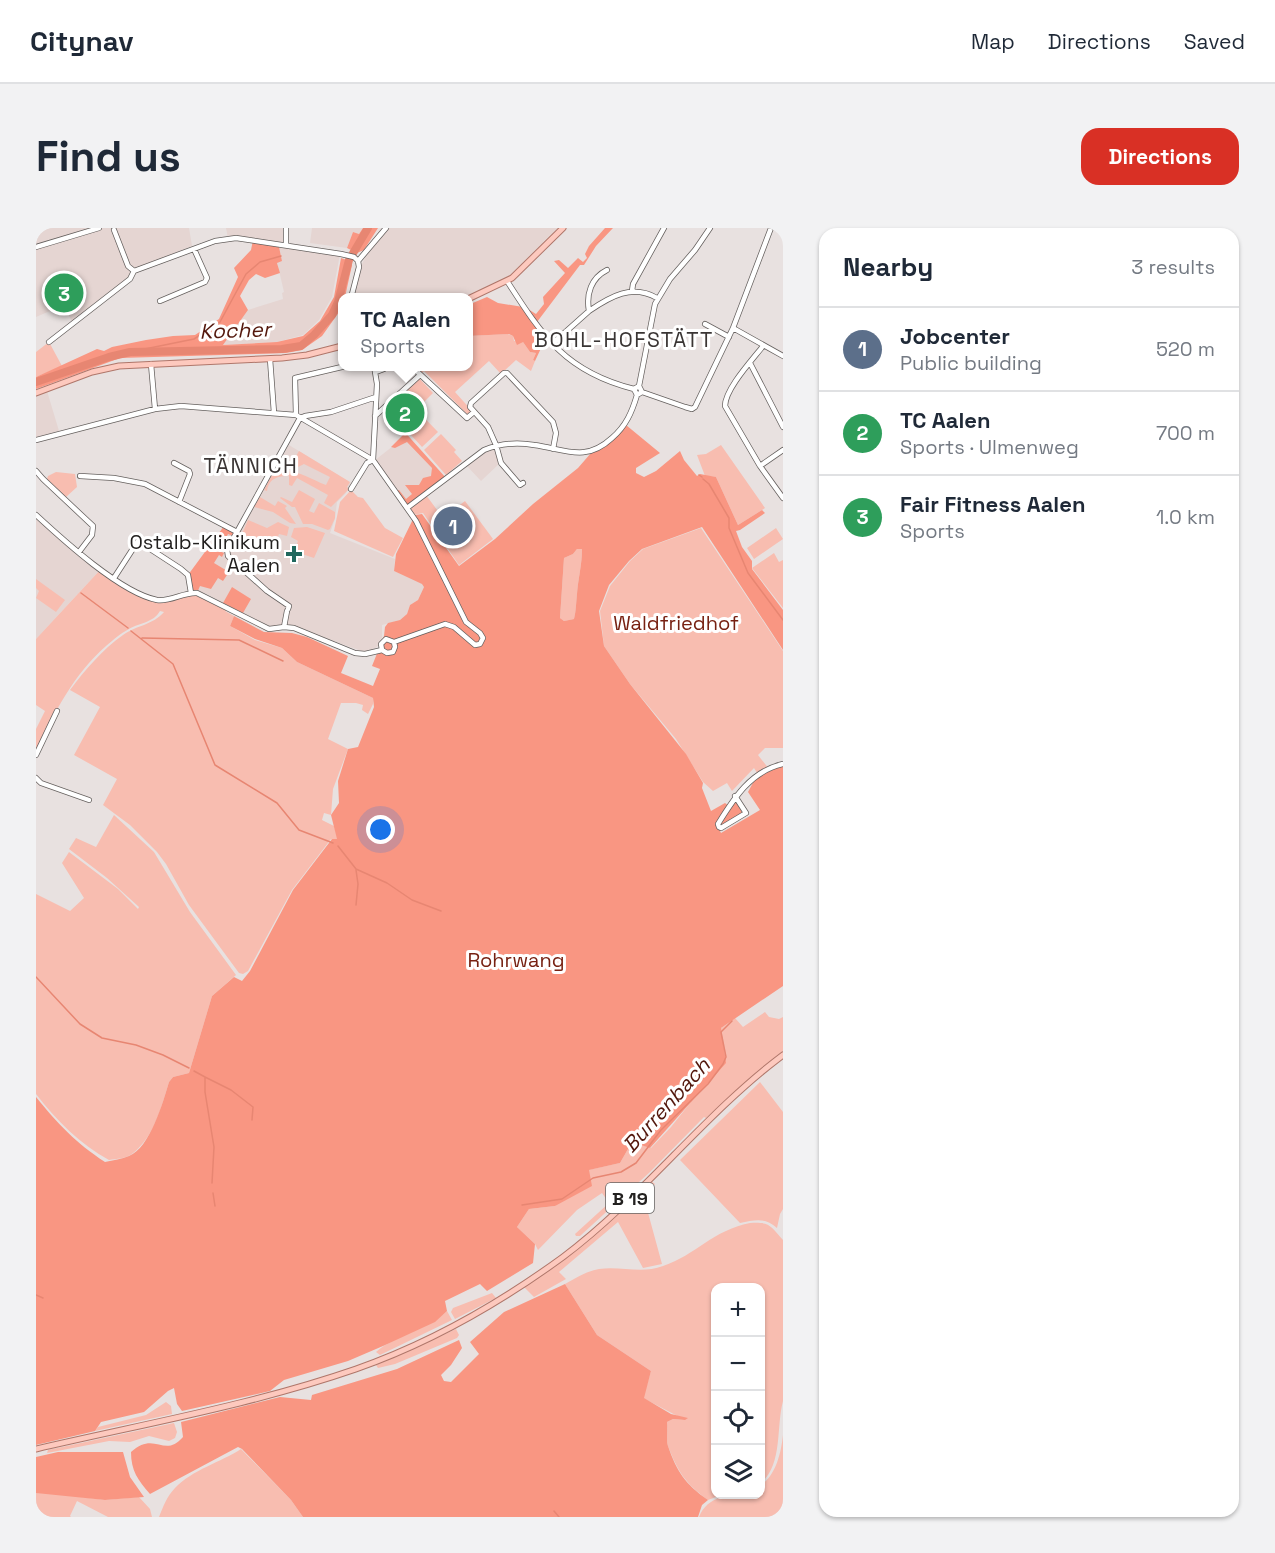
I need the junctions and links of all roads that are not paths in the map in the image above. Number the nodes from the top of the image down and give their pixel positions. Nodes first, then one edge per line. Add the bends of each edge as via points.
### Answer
1 (99, 228) edge
2 (286, 228) edge
3 (386, 228) edge
4 (563, 228) edge
5 (664, 228) edge
6 (710, 228) edge
7 (771, 228) edge
8 (113, 229) edge
9 (286, 245) junction
10 (36, 247) edge
11 (194, 249) junction
12 (356, 259) junction
13 (607, 270) dead end
14 (134, 271) junction
15 (507, 281) junction
16 (632, 291) junction
17 (352, 293) edge
18 (473, 297) edge
19 (657, 298) junction
20 (160, 301) dead end
21 (589, 310) junction
22 (705, 324) dead end
23 (733, 328) junction
24 (729, 337) junction
25 (49, 342) dead end
26 (552, 344) junction
27 (763, 345) junction
28 (338, 347) edge
29 (783, 356) edge
30 (270, 359) junction
31 (750, 363) junction
32 (151, 364) junction
33 (338, 368) edge
34 (375, 371) edge
35 (416, 371) edge
36 (420, 375) junction
37 (638, 390) junction
38 (36, 393) edge
39 (376, 397) junction
40 (155, 409) junction
41 (474, 412) junction
42 (274, 413) junction
43 (375, 416) junction
44 (298, 417) junction
45 (783, 427) edge
46 (36, 440) edge
47 (496, 445) junction
48 (553, 449) junction
49 (783, 450) edge
50 (373, 460) junction
51 (174, 463) dead end
52 (760, 466) junction
53 (36, 471) edge
54 (80, 476) dead end
55 (524, 483) dead end
56 (351, 489) dead end
57 (783, 498) edge
58 (179, 502) junction
59 (407, 508) junction
60 (36, 515) edge
61 (237, 532) junction
62 (79, 552) junction
63 (114, 578) junction
64 (191, 592) junction
65 (284, 627) junction
66 (394, 642) junction
67 (382, 650) junction
68 (57, 711) dead end
69 (36, 754) edge
70 (783, 764) edge
71 (36, 778) edge
72 (735, 795) junction
73 (89, 800) dead end
74 (783, 1055) edge
75 (36, 1449) edge

1 - 10 street
2 - 9 street
3 - 12 street
4 - 15 main road
5 - 16 street
6 - 19 street
7 - 23 street
8 - 14 street via 128,266
9 - 11 street via 236,238
9 - 12 street
11 - 14 street
11 - 20 street via 207,278 205,282
12 - 17 street via 359,267
13 - 21 street via 600,273 589,291
14 - 25 street via 130,279
15 - 18 main road
15 - 26 street
16 - 19 street
16 - 21 street
19 - 37 street
21 - 26 street
22 - 24 street
23 - 24 street
23 - 27 street
24 - 37 street via 695,407 690,409
26 - 37 street via 590,374
27 - 29 street
27 - 31 street
28 - 30 main road
30 - 32 main road
30 - 42 street
31 - 45 street
31 - 52 street via 725,400 725,406
32 - 38 main road via 92,372
32 - 40 street
33 - 44 street via 296,378
34 - 39 street
35 - 36 street
36 - 41 street via 467,418
36 - 43 street
37 - 48 street via 627,422 602,447 576,453
39 - 43 street
39 - 44 street
40 - 42 street via 181,406
40 - 46 street
41 - 47 street via 488,427
41 - 48 street via 471,403 507,373 553,422
42 - 44 street
43 - 50 street
44 - 50 street
44 - 61 street
47 - 48 street via 521,443
47 - 55 street via 504,467 520,485
47 - 59 street
49 - 52 street
50 - 56 street via 367,462
50 - 59 street
51 - 58 street via 190,474
52 - 57 street
53 - 62 street via 93,526 92,535
54 - 58 street via 145,484
58 - 61 street
59 - 66 street via 466,622 482,634 483,640 473,645 454,627 442,624
60 - 62 street
61 - 65 street via 227,549 228,556 289,606
62 - 63 street
63 - 64 street via 154,599 167,601
63 - 64 street via 138,541 181,568 188,575
64 - 65 street via 269,629
65 - 67 street via 355,653
66 - 67 street via 386,639
66 - 67 street via 393,652
68 - 69 street
70 - 72 street via 768,769
71 - 73 street
72 - 72 street via 718,824 721,828 746,813
74 - 75 main road, B 19 via 587,1237 534,1277 462,1322 368,1364 288,1390

